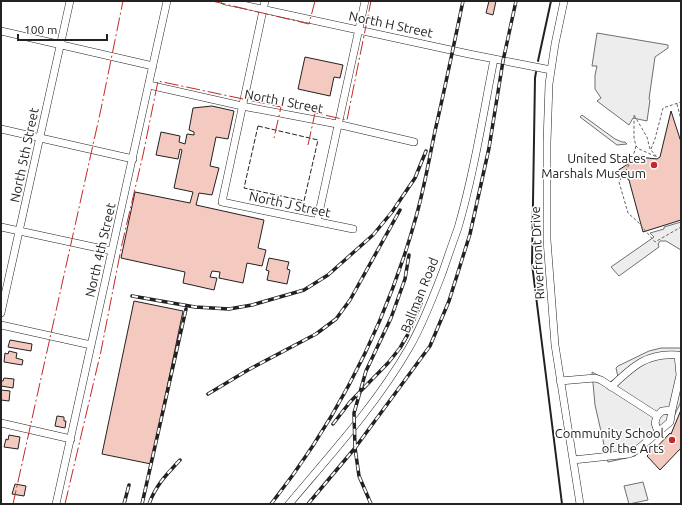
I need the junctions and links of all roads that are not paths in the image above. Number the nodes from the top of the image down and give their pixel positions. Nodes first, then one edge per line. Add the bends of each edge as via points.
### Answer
1 (70, 1) edge
2 (167, 1) edge
3 (225, 1) edge
4 (265, 1) edge
5 (364, 1) edge
6 (564, 1) edge
7 (264, 9) junction
8 (358, 29) junction
9 (1, 31) edge
10 (60, 45) junction
11 (494, 59) junction
12 (153, 66) junction
13 (551, 70) junction
14 (149, 85) junction
15 (242, 106) junction
16 (337, 124) junction
17 (1, 129) edge
18 (40, 138) junction
19 (414, 142) dead end
20 (133, 158) junction
21 (317, 222) junction
22 (1, 227) edge
23 (353, 229) dead end
24 (19, 231) junction
25 (112, 251) junction
26 (1, 313) edge
27 (1, 325) edge
28 (91, 345) junction
29 (679, 356) edge
30 (560, 381) junction
31 (611, 387) junction
32 (672, 410) junction
33 (657, 416) junction
34 (1, 423) edge
35 (658, 432) junction
36 (71, 438) junction
37 (573, 460) junction
38 (56, 504) edge
39 (289, 504) edge
40 (580, 504) edge

1 - 10 street, North 5th Street
2 - 12 street, North 4th Street
3 - 7 street, North H Street
4 - 7 street
5 - 8 street
6 - 13 street, Riverfront Drive
7 - 8 street, North H Street
7 - 15 street
8 - 11 street, North H Street
8 - 16 street
9 - 10 street
10 - 12 street
10 - 18 street, North 5th Street
11 - 13 street, North H Street
11 - 39 street, Ballman Road via 462,211 425,318 407,352 380,392
12 - 14 street, North 4th Street
13 - 30 street, Riverfront Drive via 547,142 547,240
14 - 15 street, North I Street
14 - 20 street, North 4th Street
15 - 16 street, North I Street
15 - 21 street, North J Street via 222,202
16 - 19 street, North I Street
16 - 21 street
17 - 18 street
18 - 20 street
18 - 24 street, North 5th Street
20 - 25 street, North 4th Street
21 - 23 street, North J Street
22 - 24 street
24 - 25 street
24 - 26 street, North 5th Street
25 - 28 street, North 4th Street
27 - 28 street
28 - 36 street, North 4th Street
29 - 31 street via 668,354 641,361
29 - 32 street via 680,375
30 - 31 street via 595,378
30 - 37 street, Riverfront Drive
31 - 33 street
32 - 33 street via 662,411
32 - 35 street via 670,422
33 - 35 street
34 - 36 street
35 - 37 street via 629,454
36 - 38 street, North 4th Street
37 - 40 street, Riverfront Drive

